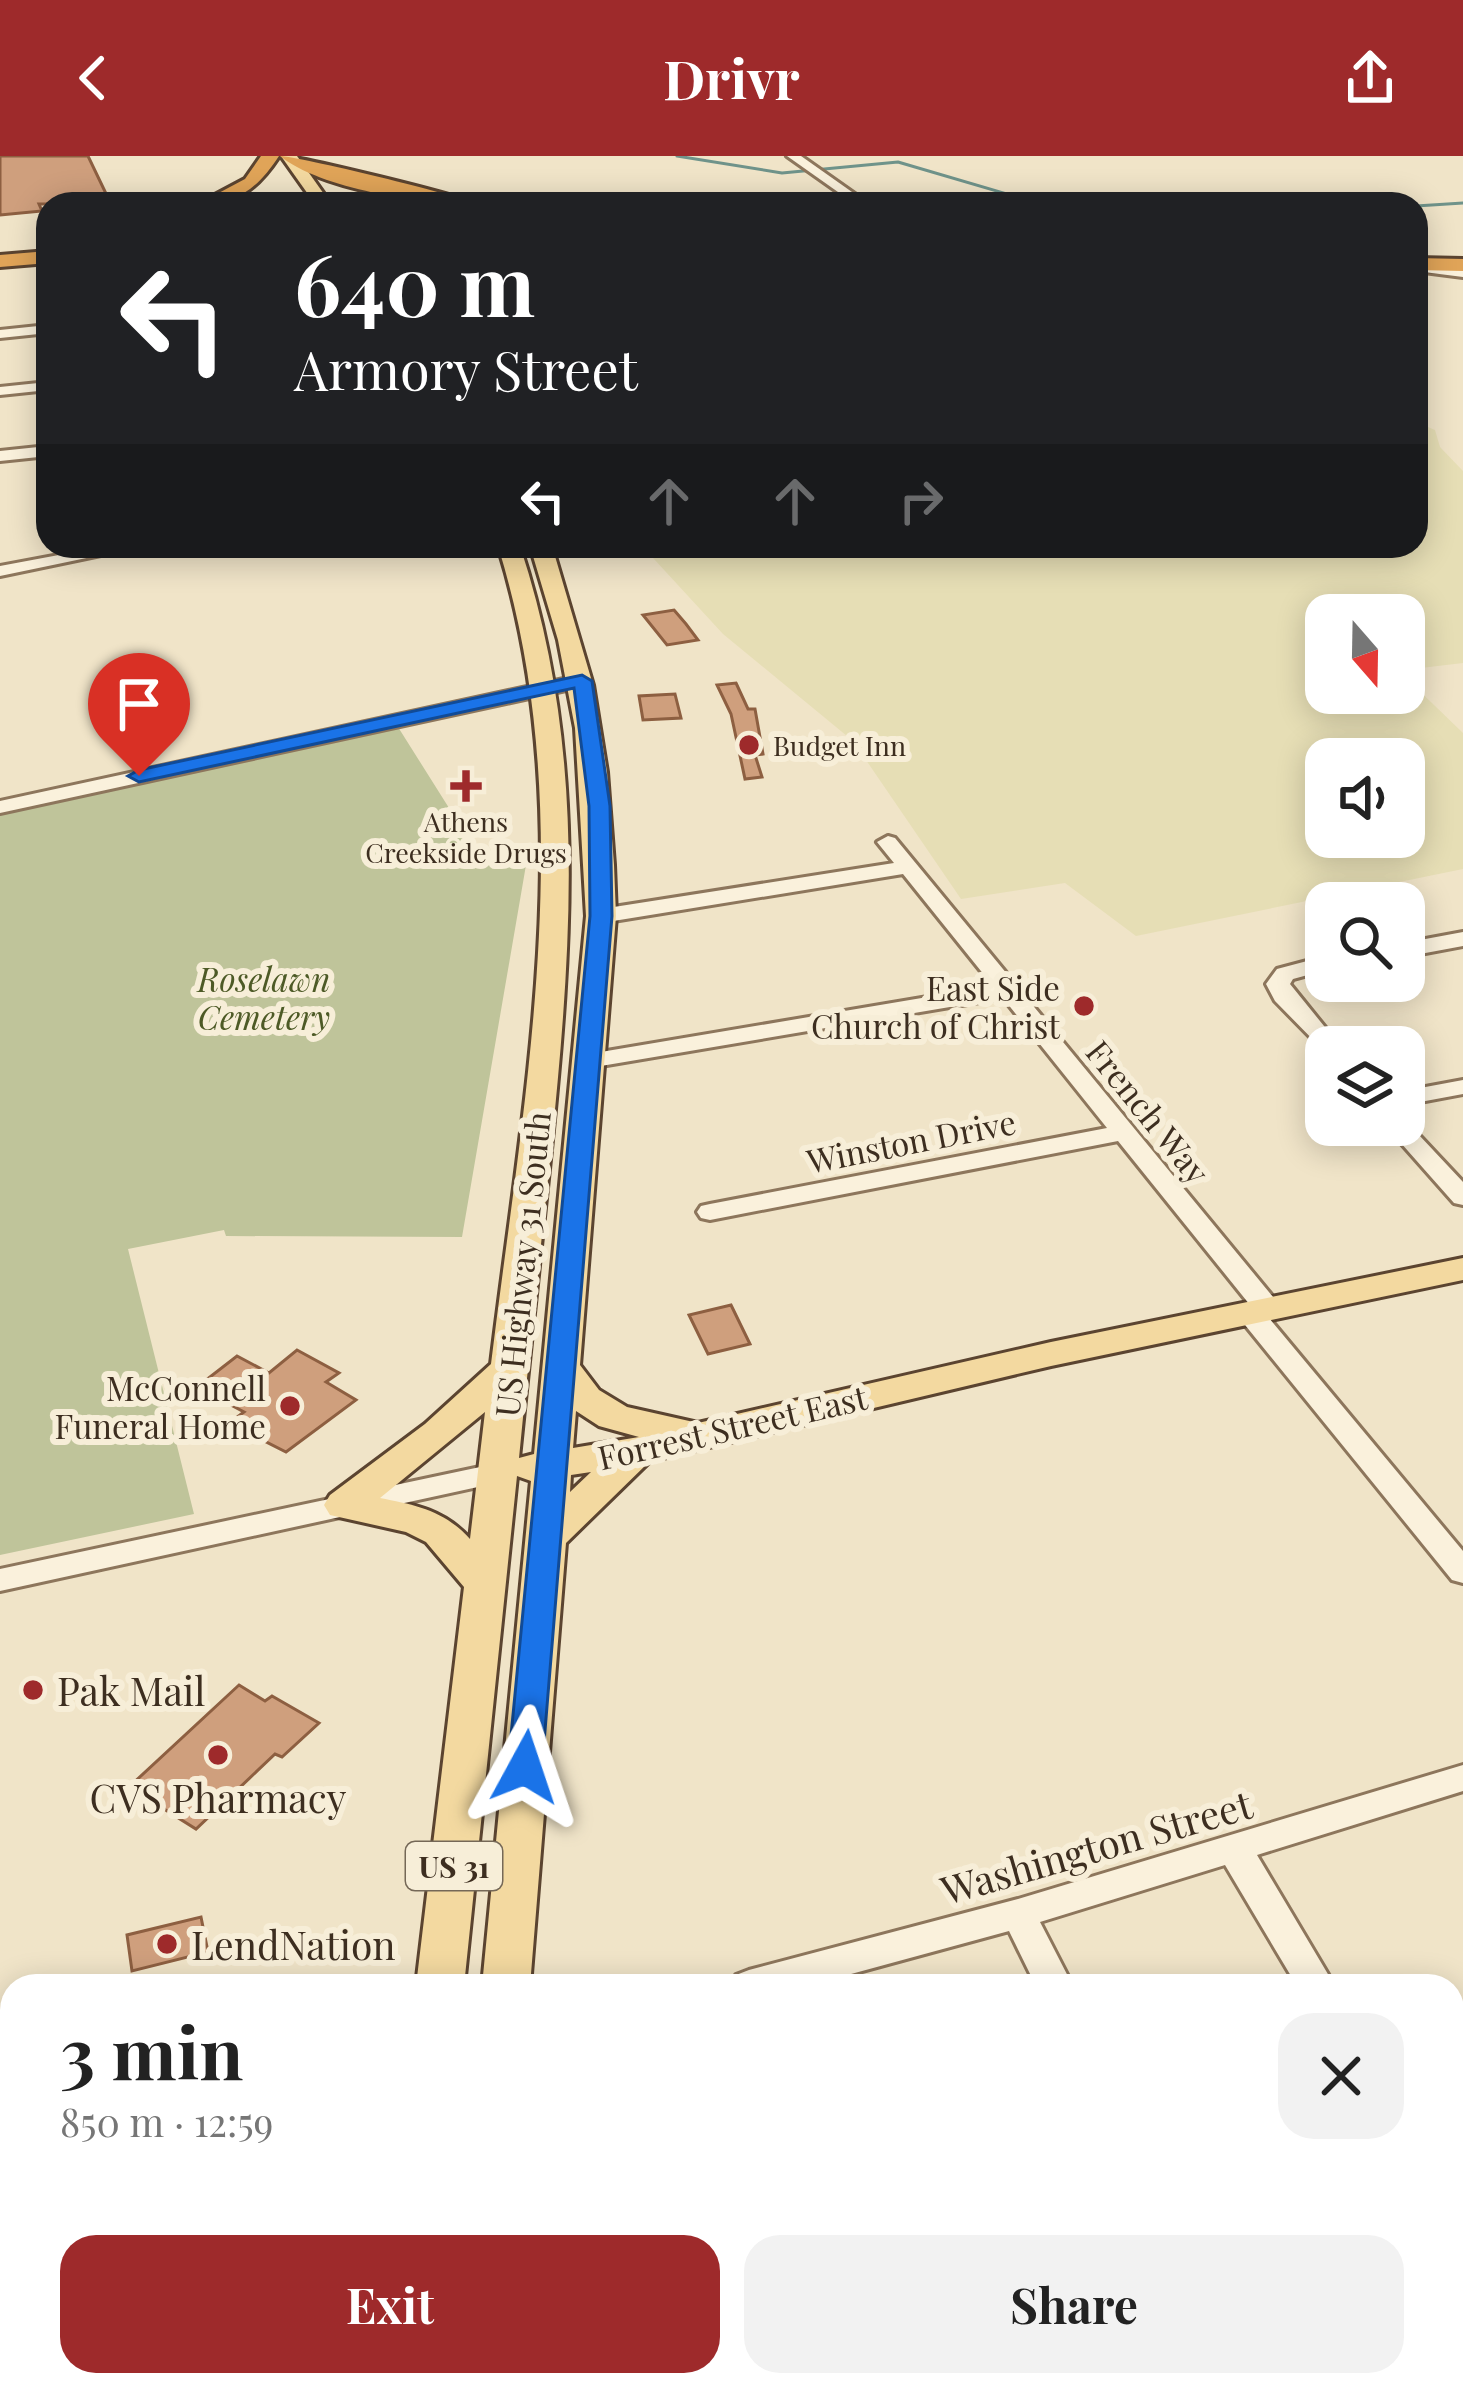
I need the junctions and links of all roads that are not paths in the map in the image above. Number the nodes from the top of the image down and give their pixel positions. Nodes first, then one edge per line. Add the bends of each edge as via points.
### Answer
1 (271, 156) edge
2 (289, 156) edge
3 (796, 158) edge
4 (233, 192) edge
5 (296, 192) edge
6 (314, 192) edge
7 (406, 192) edge
8 (844, 192) edge
9 (36, 258) edge
10 (0, 261) edge
11 (1428, 267) edge
12 (1463, 269) edge
13 (36, 330) edge
14 (0, 334) edge
15 (36, 387) edge
16 (0, 391) edge
17 (36, 452) edge
18 (0, 456) edge
19 (70, 558) edge
20 (513, 558) edge
21 (545, 558) edge
22 (0, 571) edge
23 (565, 685) junction
24 (0, 807) edge
25 (888, 842) dead end
26 (907, 867) junction
27 (601, 916) junction
28 (1463, 939) edge
29 (1425, 946) edge
30 (1305, 969) edge
31 (1009, 990) junction
32 (1310, 1026) edge
33 (589, 1061) junction
34 (1463, 1087) edge
35 (1425, 1094) edge
36 (1125, 1132) junction
37 (1416, 1146) edge
38 (1463, 1197) edge
39 (710, 1212) dead end
40 (1463, 1269) edge
41 (1260, 1311) junction
42 (562, 1366) junction
43 (511, 1367) junction
44 (694, 1435) junction
45 (637, 1450) junction
46 (551, 1465) junction
47 (499, 1473) junction
48 (344, 1505) junction
49 (544, 1540) junction
50 (1463, 1572) edge
51 (0, 1580) edge
52 (486, 1585) junction
53 (1463, 1778) edge
54 (1235, 1850) junction
55 (1018, 1915) junction
56 (441, 1974) edge
57 (507, 1974) edge
58 (841, 1974) edge
59 (1048, 1974) edge
60 (1310, 1974) edge

1 - 4 highway via 252,183
1 - 5 main road
2 - 6 main road
2 - 7 highway
3 - 8 street
9 - 10 highway
11 - 12 highway
13 - 14 street
15 - 16 street
17 - 18 street
19 - 22 street
20 - 23 main road, US Highway 31 South / US 31 via 538,637
21 - 23 main road, US Highway 31 South / US 31 via 572,632
23 - 24 street
23 - 27 main road, US Highway 31 South / US 31 via 599,806
23 - 43 main road, US Highway 31 South / US 31 via 549,1015
25 - 26 street, French Way
26 - 27 street
26 - 31 street, French Way
27 - 33 main road, US Highway 31 South / US 31
28 - 29 street
30 - 32 street via 1278,984
31 - 33 street
31 - 36 street, French Way
33 - 42 main road, US Highway 31 South / US 31
34 - 35 street
36 - 39 street, Winston Drive
36 - 41 street, French Way
37 - 38 street
40 - 41 main road, Forrest Street East
41 - 44 main road, Forrest Street East
41 - 50 street, French Way
42 - 44 main road via 596,1409
42 - 46 main road, US Highway 31 South / US 31
43 - 47 main road, US Highway 31 South / US 31
43 - 48 main road
44 - 45 main road, Forrest Street East
45 - 46 main road, Forrest Street East
45 - 49 main road
46 - 47 main road, Forrest Street East
46 - 49 main road, US Highway 31 South / US 31
47 - 48 street, Forrest Street East
47 - 52 main road, US Highway 31 South / US 31
48 - 51 street, Forrest Street East
48 - 52 main road via 440,1532
49 - 57 main road, US Highway 31 South / US 31
52 - 56 main road, US Highway 31 South / US 31
53 - 54 street, Washington Street
54 - 55 street, Washington Street
54 - 60 street
55 - 58 street, Washington Street
55 - 59 street

